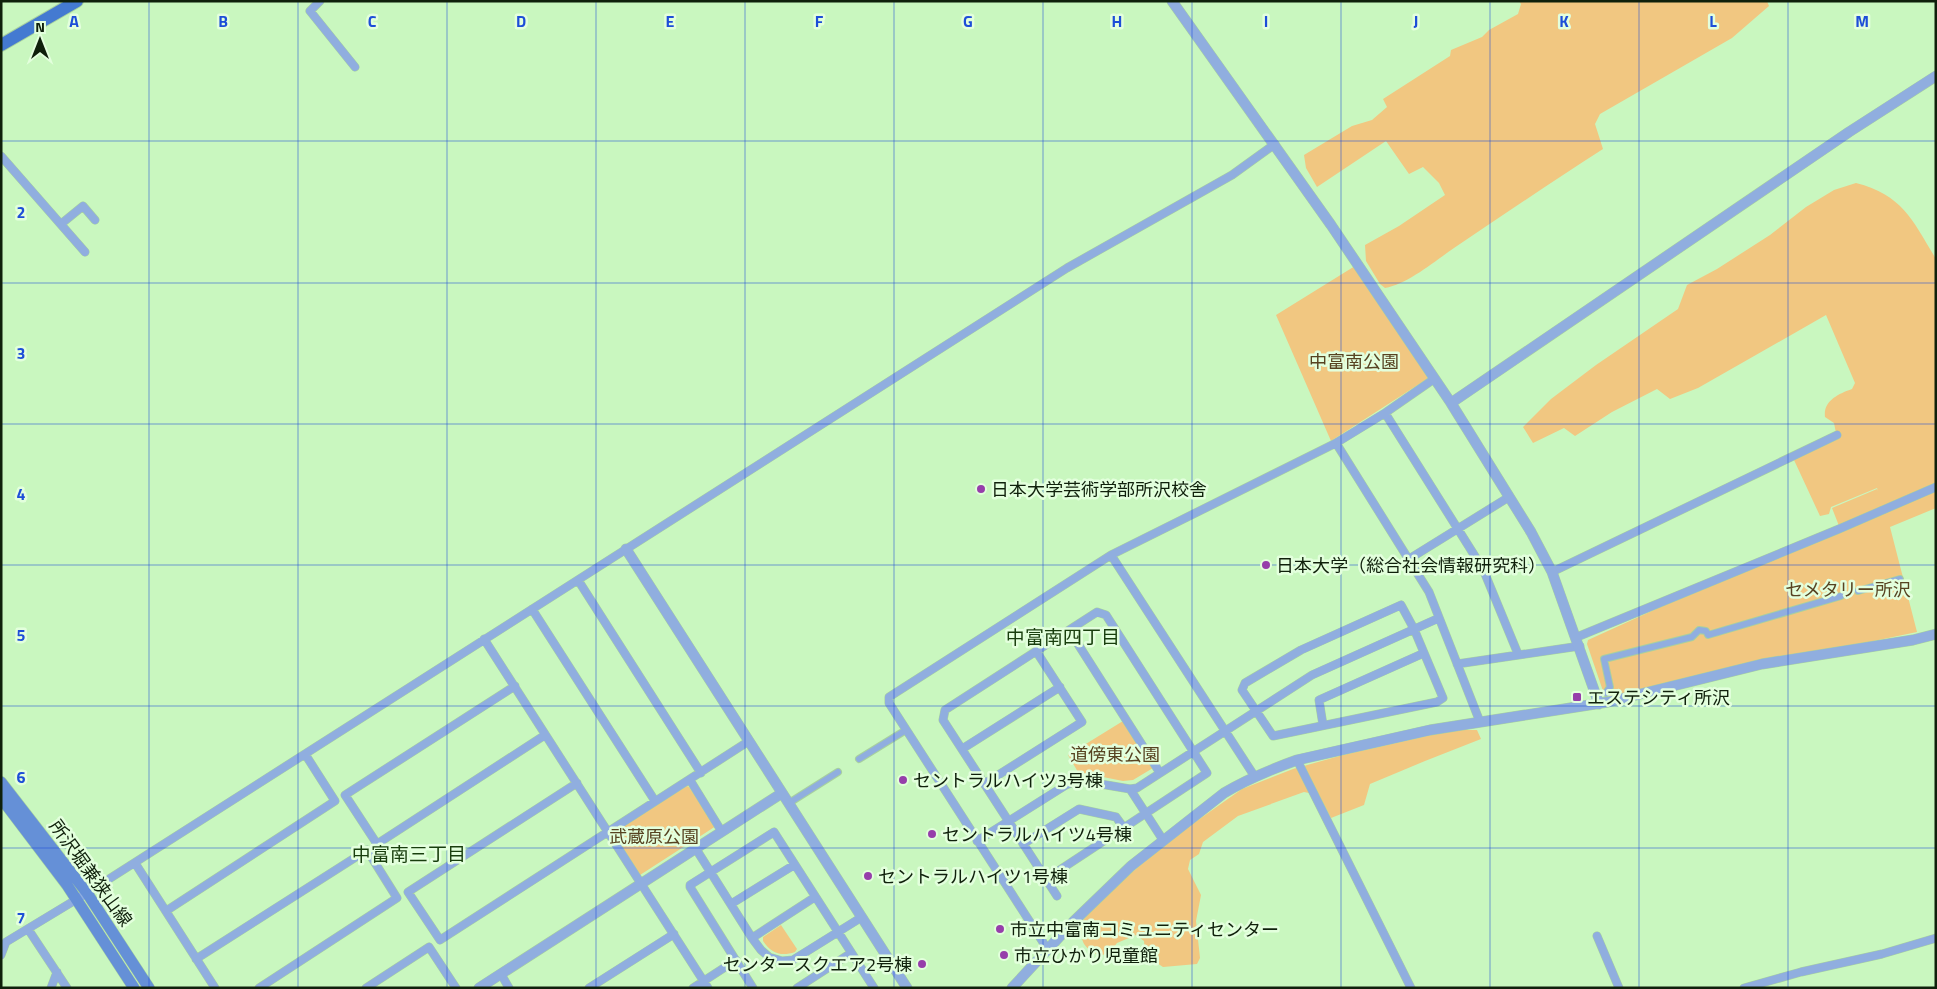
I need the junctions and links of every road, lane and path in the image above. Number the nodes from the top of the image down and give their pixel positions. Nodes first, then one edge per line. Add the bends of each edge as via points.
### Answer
1 (77, 1) edge
2 (320, 1) edge
3 (1172, 1) edge
4 (1, 45) edge
5 (355, 67) dead end
6 (1936, 76) edge
7 (1275, 144) junction
8 (1, 156) edge
9 (95, 220) dead end
10 (61, 224) junction
11 (85, 252) dead end
12 (1434, 379) junction
13 (1451, 403) junction
14 (1385, 413) junction
15 (1837, 435) dead end
16 (1336, 444) junction
17 (1936, 487) edge
18 (1509, 497) junction
19 (1458, 529) junction
20 (626, 549) junction
21 (1111, 555) junction
22 (1409, 559) junction
23 (1552, 572) junction
24 (1900, 579) dead end
25 (578, 580) junction
26 (1858, 591) dead end
27 (1841, 596) dead end
28 (532, 609) junction
29 (1439, 618) junction
30 (1414, 629) junction
31 (1070, 630) junction
32 (1936, 634) edge
33 (484, 639) junction
34 (1578, 642) junction
35 (1036, 651) junction
36 (1424, 653) junction
37 (1518, 654) junction
38 (1457, 664) junction
39 (515, 686) junction
40 (1060, 687) junction
41 (1606, 693) dead end
42 (1599, 704) junction
43 (1256, 710) junction
44 (1480, 722) junction
45 (1323, 725) junction
46 (906, 730) junction
47 (1225, 730) junction
48 (545, 735) junction
49 (749, 741) junction
50 (962, 749) junction
51 (1194, 752) junction
52 (305, 754) junction
53 (859, 759) dead end
54 (1297, 760) junction
55 (838, 772) dead end
56 (701, 773) junction
57 (1160, 773) junction
58 (1256, 776) junction
59 (690, 780) junction
60 (1, 782) edge
61 (577, 783) junction
62 (984, 784) junction
63 (1130, 789) junction
64 (782, 793) junction
65 (1, 798) edge
66 (655, 801) junction
67 (789, 803) junction
68 (1146, 814) junction
69 (1009, 821) junction
70 (1124, 828) junction
71 (608, 832) junction
72 (722, 832) junction
73 (1163, 840) junction
74 (977, 842) junction
75 (1023, 844) junction
76 (696, 848) junction
77 (135, 862) junction
78 (794, 865) junction
79 (711, 872) junction
80 (1046, 879) junction
81 (641, 883) junction
82 (87, 893) junction
83 (1057, 896) dead end
84 (815, 897) junction
85 (76, 900) junction
86 (731, 904) junction
87 (166, 911) junction
88 (862, 917) junction
89 (28, 929) junction
90 (838, 932) junction
91 (674, 934) junction
92 (1597, 936) dead end
93 (752, 938) junction
94 (1936, 938) edge
95 (4, 940) edge
96 (1048, 950) junction
97 (851, 953) junction
98 (1, 956) edge
99 (196, 959) junction
100 (736, 960) junction
101 (57, 972) junction
102 (500, 974) junction
103 (706, 984) edge
104 (211, 987) edge
105 (872, 987) edge
106 (51, 988) edge
107 (67, 988) edge
108 (134, 988) edge
109 (149, 988) edge
110 (259, 988) edge
111 (366, 988) edge
112 (456, 988) edge
113 (479, 988) edge
114 (510, 988) edge
115 (589, 988) edge
116 (693, 988) edge
117 (753, 988) edge
118 (797, 988) edge
119 (907, 988) edge
120 (1012, 988) edge
121 (1410, 988) edge
122 (1619, 988) edge
123 (1744, 988) edge

1 - 4 main road
2 - 5 street via 310,11
3 - 7 street
6 - 13 street
7 - 12 street
7 - 20 street via 1232,175 1067,268
8 - 10 street
9 - 10 street via 83,206
10 - 11 street
12 - 13 street
12 - 14 street
13 - 18 street
14 - 16 street
14 - 19 street
15 - 23 street
16 - 21 street
16 - 22 street
17 - 34 street
18 - 19 street
18 - 23 street
19 - 22 street
19 - 37 street via 1483,568
20 - 25 street
20 - 49 street
21 - 46 street via 889,697 889,703
21 - 47 street
22 - 29 street via 1429,592
23 - 34 street
24 - 26 street
25 - 28 street
25 - 56 street
27 - 41 street via 1708,635 1706,631 1699,630 1692,637 1604,658 1610,686
28 - 33 street
28 - 66 street
29 - 30 street
29 - 38 street
30 - 36 street
30 - 43 street via 1312,675
30 - 43 street via 1401,605 1302,650 1245,683 1242,690
31 - 35 street
31 - 51 street via 1097,612 1106,615
31 - 57 street
32 - 42 street via 1762,664
33 - 39 street
33 - 52 street
34 - 37 street
34 - 42 street
35 - 40 street
35 - 50 street via 945,710 943,720
36 - 45 street via 1319,700
36 - 45 street via 1443,698 1437,702
37 - 38 street
38 - 44 street
39 - 48 street
39 - 48 street via 346,795 377,844
40 - 50 street
40 - 62 street via 1082,722
42 - 44 street
43 - 45 street via 1273,736
43 - 47 street
44 - 54 street
46 - 53 street
46 - 74 street
47 - 51 street
47 - 58 street
48 - 61 street
49 - 56 street
49 - 64 street
50 - 62 street
51 - 57 street
51 - 68 street via 1207,773
52 - 77 street
52 - 87 street via 335,801
54 - 58 street
54 - 121 street
55 - 67 street
56 - 59 street
57 - 63 street
58 - 73 street via 1224,793
59 - 66 street
59 - 72 street
60 - 82 main road, 所沢堀兼狭山線
61 - 71 street
61 - 71 street via 408,892 440,940
62 - 69 street
63 - 68 street
63 - 69 street via 1072,782
64 - 67 street
64 - 72 street
65 - 85 main road, 所沢堀兼狭山線
66 - 71 street
67 - 88 street
68 - 70 street
68 - 73 street
69 - 74 street
69 - 75 street
70 - 75 street via 1116,817 1079,809
70 - 80 street
71 - 81 street
72 - 76 street
73 - 96 street via 1103,892
74 - 96 street
75 - 80 street
76 - 79 street
76 - 81 street
77 - 82 street
77 - 87 street
78 - 79 street via 774,832
78 - 84 street
78 - 86 street
79 - 86 street
79 - 100 street via 690,884 690,888
80 - 83 street
81 - 91 street
81 - 102 street
82 - 85 street
82 - 109 main road, 所沢堀兼狭山線
84 - 90 street
84 - 93 street
85 - 89 street
85 - 108 main road, 所沢堀兼狭山線
86 - 93 street
87 - 99 street
88 - 90 street
88 - 119 street
89 - 95 street
89 - 101 street
90 - 93 street via 788,961 770,957
90 - 97 street
91 - 103 street
91 - 115 street
92 - 122 street
94 - 123 street
95 - 98 street
96 - 120 street
97 - 105 street
97 - 118 street
99 - 104 street
99 - 110 street via 367,850 398,898
100 - 103 street
100 - 117 street
101 - 106 street
101 - 107 street
102 - 113 street
102 - 114 street
103 - 116 street
111 - 112 street via 430,947

